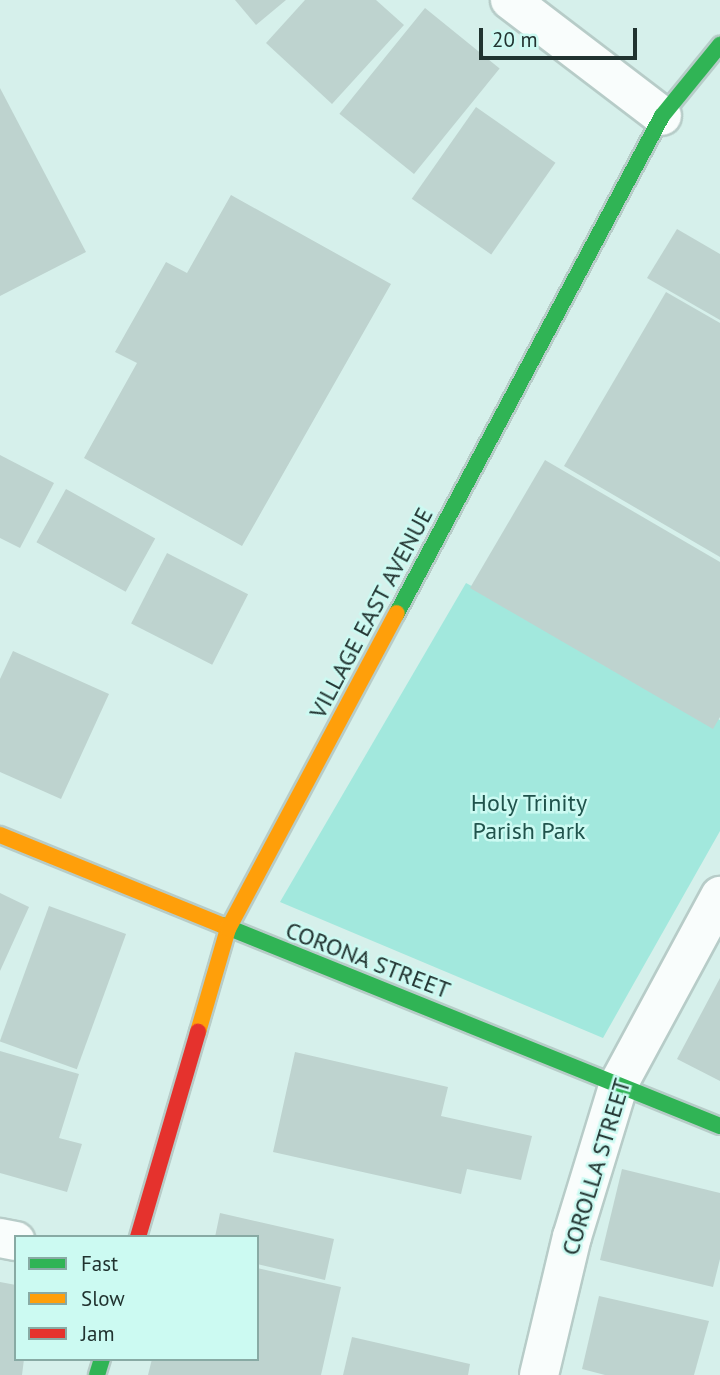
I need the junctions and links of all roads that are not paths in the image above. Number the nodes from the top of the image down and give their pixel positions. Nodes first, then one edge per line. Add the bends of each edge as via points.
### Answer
1 (510, 0) edge
2 (720, 45) edge
3 (662, 116) junction
4 (0, 835) edge
5 (720, 895) edge
6 (228, 929) junction
7 (619, 1083) junction
8 (720, 1126) edge
9 (139, 1235) edge
10 (539, 1375) edge

1 - 3 street
2 - 3 street, VILLAGE EAST AVENUE
3 - 6 street, VILLAGE EAST AVENUE
4 - 6 street, CORONA STREET
5 - 7 street, COROLLA STREET
6 - 7 street, CORONA STREET
6 - 9 street, VILLAGE EAST AVENUE
7 - 8 street, CORONA STREET
7 - 10 street, COROLLA STREET via 572,1237

